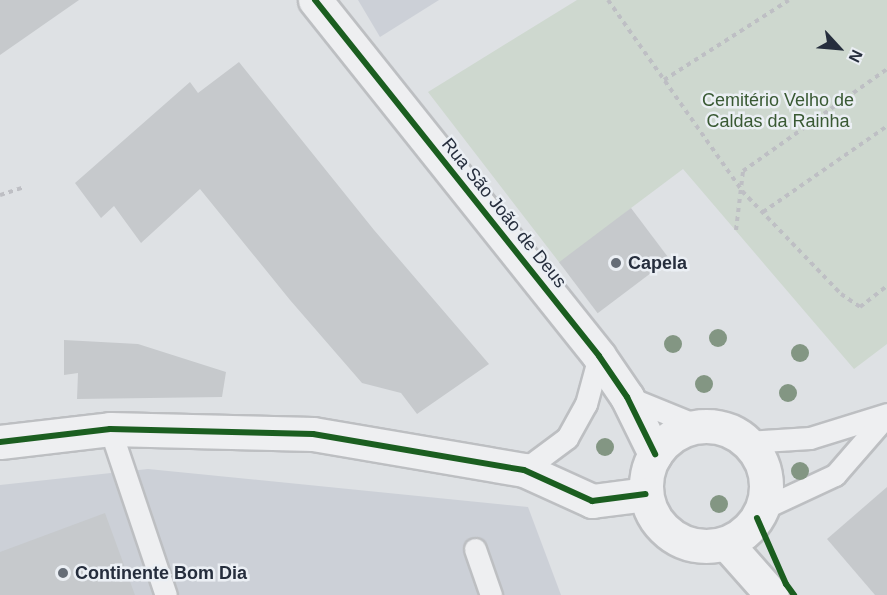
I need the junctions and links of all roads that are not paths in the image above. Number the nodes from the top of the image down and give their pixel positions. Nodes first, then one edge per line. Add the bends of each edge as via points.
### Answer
1 (315, 0) edge
2 (599, 356) junction
3 (627, 397) junction
4 (887, 415) edge
5 (698, 426) junction
6 (110, 429) junction
7 (0, 442) edge
8 (747, 442) junction
9 (655, 454) junction
10 (524, 470) junction
11 (646, 494) junction
12 (762, 509) junction
13 (726, 543) junction
14 (475, 549) dead end
15 (166, 595) edge
16 (491, 595) edge
17 (772, 595) edge

1 - 2 street, Rua São João de Deus
2 - 3 street, Rua São João de Deus
2 - 10 lane via 586,404 567,438
3 - 5 lane
3 - 9 street, Rua São João de Deus
4 - 8 lane via 810,438
4 - 12 lane via 835,475
5 - 8 street via 731,431
5 - 9 street via 681,431
6 - 7 street
6 - 10 street via 313,434
6 - 15 lane
8 - 12 street via 765,473
9 - 11 street via 647,473
10 - 11 street via 592,501
11 - 13 street via 651,511 675,538 709,547
12 - 13 street via 749,529
13 - 17 street
14 - 16 lane

